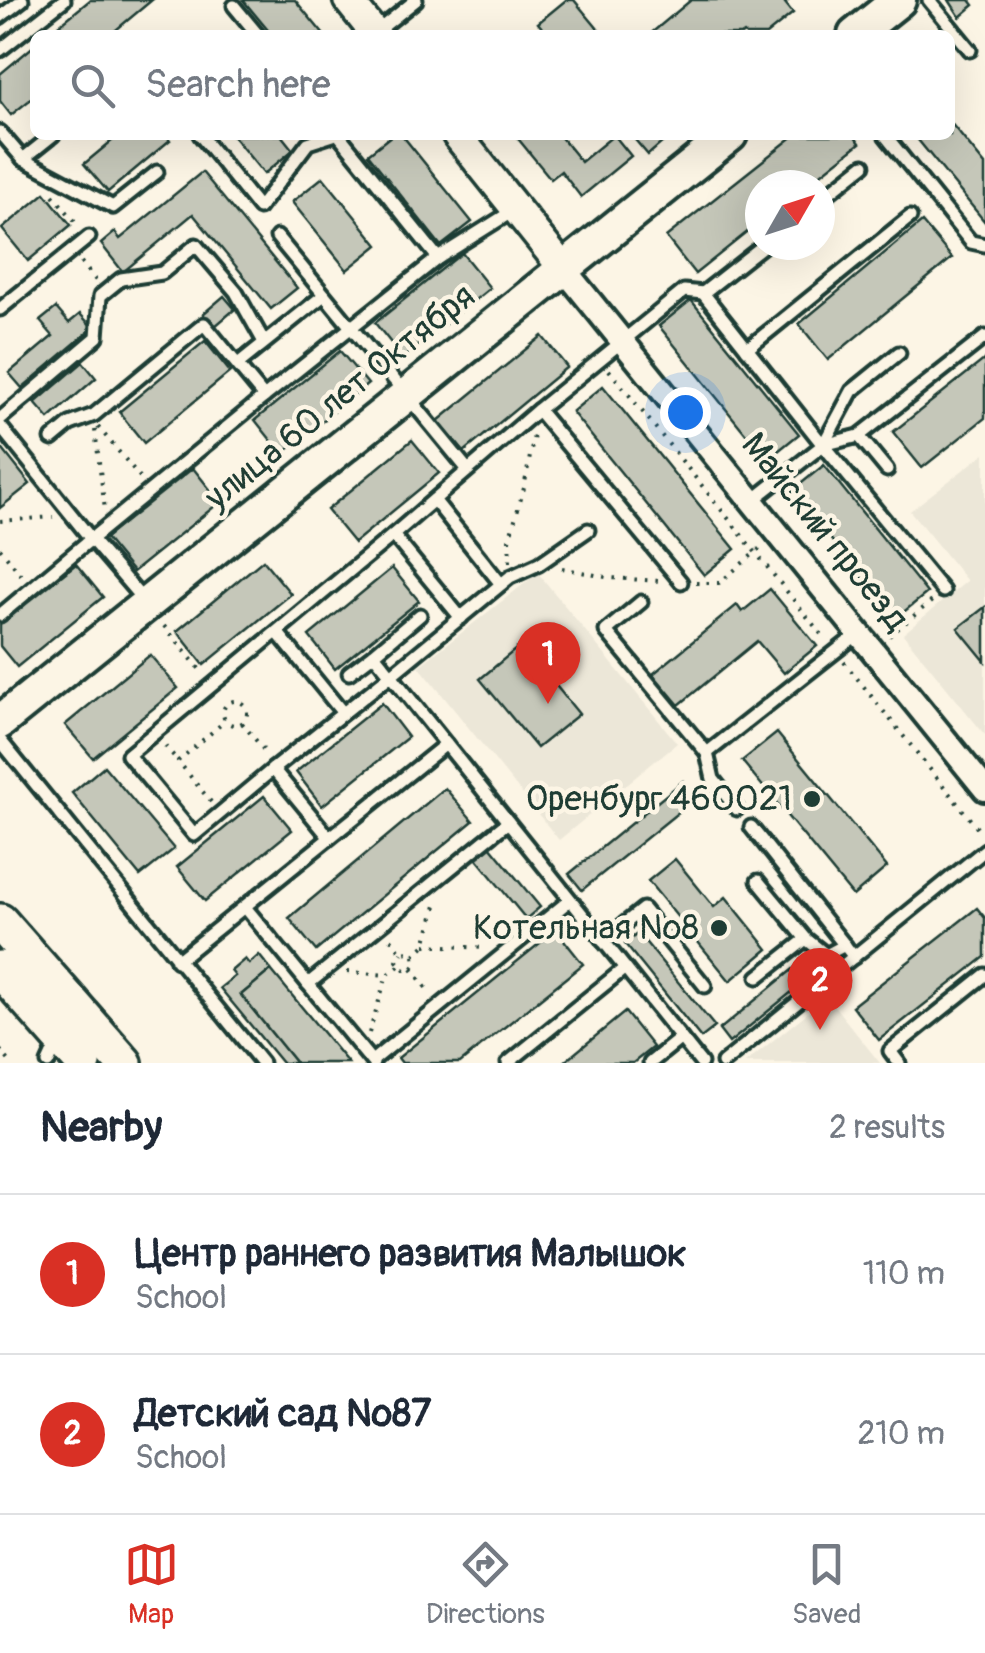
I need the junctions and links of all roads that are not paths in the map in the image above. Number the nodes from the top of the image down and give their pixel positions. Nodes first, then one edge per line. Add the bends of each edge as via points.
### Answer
1 (22, 0) edge
2 (64, 0) edge
3 (348, 0) edge
4 (415, 0) edge
5 (899, 0) edge
6 (928, 0) edge
7 (234, 6) dead end
8 (0, 17) edge
9 (254, 30) edge
10 (373, 30) edge
11 (381, 30) edge
12 (862, 30) edge
13 (953, 30) edge
14 (955, 32) edge
15 (2, 46) edge
16 (970, 50) dead end
17 (0, 132) edge
18 (47, 140) edge
19 (203, 140) edge
20 (304, 140) edge
21 (340, 140) edge
22 (461, 140) edge
23 (715, 140) edge
24 (889, 140) edge
25 (23, 159) junction
26 (864, 164) dead end
27 (157, 172) dead end
28 (835, 188) edge
29 (516, 209) junction
30 (910, 218) dead end
31 (277, 236) dead end
32 (89, 237) road end
33 (985, 245) edge
34 (438, 258) junction
35 (745, 260) edge
36 (563, 268) junction
37 (703, 294) junction
38 (324, 295) junction
39 (0, 309) edge
40 (352, 327) junction
41 (985, 338) edge
42 (623, 341) junction
43 (264, 342) junction
44 (747, 348) junction
45 (899, 352) dead end
46 (238, 364) junction
47 (405, 395) junction
48 (264, 397) junction
49 (538, 410) junction
50 (0, 422) edge
51 (859, 436) junction
52 (52, 439) dead end
53 (824, 445) junction
54 (468, 470) junction
55 (886, 470) dead end
56 (434, 500) junction
57 (752, 502) junction
58 (588, 530) dead end
59 (393, 535) junction
60 (91, 538) junction
61 (506, 581) junction
62 (681, 582) dead end
63 (943, 591) road end
64 (641, 602) dead end
65 (146, 604) junction
66 (0, 615) edge
67 (420, 615) dead end
68 (460, 618) junction
69 (277, 632) junction
70 (866, 641) junction
71 (374, 654) junction
72 (349, 674) dead end
73 (391, 675) junction
74 (343, 713) junction
75 (0, 722) edge
76 (0, 740) edge
77 (446, 744) junction
78 (706, 753) junction
79 (274, 770) junction
80 (985, 789) edge
81 (737, 809) dead end
82 (508, 822) junction
83 (751, 827) dead end
84 (330, 838) junction
85 (985, 850) edge
86 (758, 881) dead end
87 (570, 900) junction
88 (245, 908) junction
89 (0, 922) edge
90 (806, 939) junction
91 (604, 942) junction
92 (845, 945) junction
93 (854, 956) junction
94 (177, 960) junction
95 (625, 968) junction
96 (0, 969) edge
97 (985, 974) edge
98 (758, 977) dead end
99 (308, 984) junction
100 (705, 986) dead end
101 (681, 1038) junction
102 (64, 1054) edge
103 (369, 1058) edge
104 (124, 1063) edge
105 (262, 1063) edge
106 (508, 1063) edge
107 (650, 1063) edge
108 (701, 1063) edge
109 (724, 1063) edge
110 (900, 1063) edge

1 - 8 lane
2 - 15 lane
3 - 10 street
4 - 11 lane
5 - 12 main road
6 - 13 lane
7 - 9 lane
14 - 16 lane
17 - 25 lane
18 - 25 lane
19 - 20 lane via 259,208
21 - 34 lane
22 - 29 street, Майский проезд
23 - 36 main road, улица 60 лет Октября
24 - 33 lane via 972,242
25 - 27 lane via 113,207
26 - 28 lane
29 - 34 lane
29 - 36 street, Майский проезд
30 - 44 lane
31 - 38 lane
32 - 39 lane
34 - 40 lane
35 - 37 lane
36 - 42 street, Майский проезд
36 - 47 main road, улица 60 лет Октября
37 - 42 lane via 684,291
37 - 44 lane
38 - 40 lane
38 - 43 lane
40 - 47 lane
40 - 48 lane
41 - 51 lane
42 - 49 lane
42 - 57 street, Майский проезд
43 - 46 lane
43 - 50 lane via 236,292 196,245 162,274 122,279 100,296 97,337
44 - 53 lane
45 - 53 lane via 852,391
46 - 48 lane
46 - 52 lane via 204,324 94,415
47 - 54 lane
47 - 65 main road, улица 60 лет Октября
48 - 60 lane
49 - 54 lane
49 - 62 lane
50 - 60 lane
51 - 53 lane
51 - 55 lane
53 - 57 lane
53 - 63 lane
54 - 56 lane
56 - 59 lane
56 - 61 lane
57 - 70 street, Майский проезд
58 - 61 lane
59 - 68 lane
59 - 69 lane
60 - 65 lane
60 - 66 lane
61 - 68 lane
64 - 78 lane via 606,630
65 - 75 main road, улица 60 лет Октября
67 - 71 lane
68 - 73 lane
69 - 74 lane
69 - 79 lane via 128,755 194,835
70 - 78 lane via 835,651
70 - 80 street, Майский проезд
71 - 72 lane
71 - 73 lane
73 - 74 lane
73 - 77 lane
74 - 79 lane
76 - 94 lane
77 - 82 lane
77 - 84 lane
78 - 81 lane via 713,779
79 - 84 lane
82 - 87 lane
82 - 99 lane
83 - 92 lane
84 - 88 lane
85 - 93 lane
86 - 90 lane
87 - 91 lane
87 - 103 lane
88 - 94 lane
88 - 99 lane
89 - 104 main road
90 - 92 lane via 826,954
90 - 98 lane
91 - 95 lane
91 - 100 lane via 643,909
92 - 93 lane
93 - 109 lane
94 - 105 lane
95 - 101 lane
95 - 106 lane
96 - 102 main road
97 - 110 lane via 890,1051
99 - 103 lane
101 - 107 lane
101 - 108 lane

